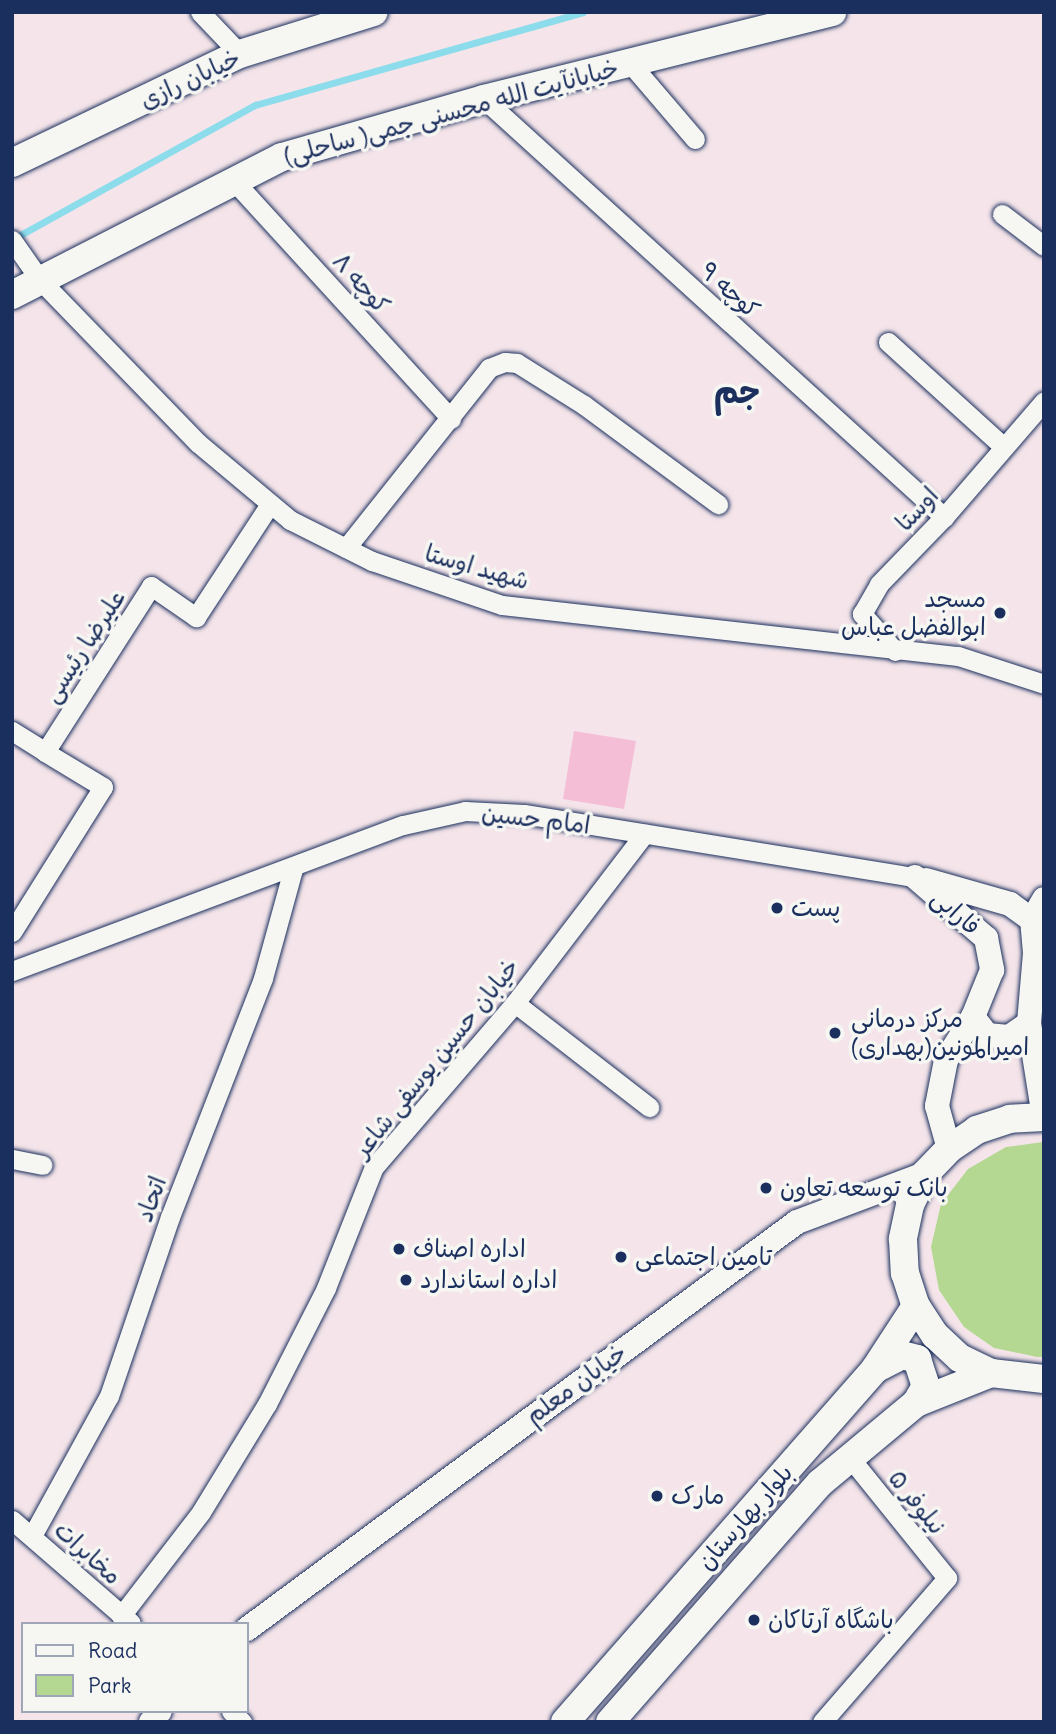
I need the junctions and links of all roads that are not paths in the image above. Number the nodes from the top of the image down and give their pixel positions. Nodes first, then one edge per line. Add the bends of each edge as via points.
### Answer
1 (200, 12) edge
2 (374, 12) edge
3 (832, 12) edge
4 (240, 54) junction
5 (630, 62) junction
6 (484, 99) junction
7 (695, 139) dead end
8 (12, 163) edge
9 (234, 181) junction
10 (1002, 214) dead end
11 (12, 240) edge
12 (1044, 246) edge
13 (40, 280) junction
14 (12, 295) edge
15 (888, 342) dead end
16 (1044, 401) edge
17 (451, 419) junction
18 (1004, 447) junction
19 (270, 504) junction
20 (718, 504) dead end
21 (944, 517) junction
22 (346, 548) junction
23 (895, 651) junction
24 (1044, 684) edge
25 (12, 731) edge
26 (45, 752) junction
27 (644, 834) junction
28 (293, 869) junction
29 (915, 877) junction
30 (1038, 909) edge
31 (12, 932) edge
32 (12, 971) edge
33 (515, 1003) junction
34 (974, 1017) junction
35 (1029, 1023) junction
36 (649, 1107) dead end
37 (1044, 1117) edge
38 (948, 1149) junction
39 (12, 1159) edge
40 (42, 1165) dead end
41 (925, 1174) junction
42 (916, 1306) junction
43 (875, 1369) junction
44 (991, 1373) junction
45 (1044, 1379) edge
46 (916, 1403) junction
47 (850, 1458) junction
48 (12, 1520) edge
49 (32, 1536) junction
50 (127, 1620) edge
51 (248, 1628) edge
52 (565, 1722) edge
53 (610, 1722) edge
54 (822, 1722) edge

1 - 4 street
2 - 4 main road, خیابان رازی
3 - 5 main road, خیابانآیت الله محسنی جمی( ساحلی)
4 - 8 main road, خیابان رازی
5 - 6 main road, خیابانآیت الله محسنی جمی( ساحلی)
5 - 7 street
6 - 9 main road, خیابانآیت الله محسنی جمی( ساحلی) via 282,157
6 - 21 street, کوچه ۹
9 - 13 main road, خیابانآیت الله محسنی جمی( ساحلی)
9 - 17 street, کوچه ۸
10 - 12 street
11 - 13 street, شهید اوستا
13 - 14 main road, خیابانآیت الله محسنی جمی( ساحلی)
13 - 19 street, شهید اوستا via 198,443
15 - 18 street
16 - 18 street, اوستا
17 - 20 street via 489,368 517,363 584,405
17 - 22 street
18 - 21 street, اوستا
19 - 22 street, شهید اوستا via 290,520
19 - 26 street, علیرضا رئیسی via 196,617 151,586
21 - 23 street, اوستا via 879,584 862,614
22 - 23 street, شهید اوستا via 502,605
23 - 24 street, شهید اوستا via 958,656
25 - 26 street
26 - 31 street via 103,787
27 - 28 street, امام حسین via 524,814 466,811 403,825
27 - 29 street, امام حسین
27 - 33 street, خیابان حسین یوسفی شاعر
28 - 32 street, امام حسین
28 - 49 street, اتحاد via 263,978 170,1217 109,1396
29 - 30 street, امام حسین
29 - 34 street, فارابی via 986,939 992,970
30 - 35 street
33 - 36 street
33 - 50 street, خیابان حسین یوسفی شاعر via 374,1167 326,1289 267,1404
34 - 35 street via 987,1035 1009,1037
34 - 38 street, فارابی via 946,1060 937,1106
35 - 37 street
37 - 38 main road via 1010,1119 977,1130
38 - 41 main road
39 - 40 street
41 - 42 main road via 910,1205 903,1239 905,1273
41 - 51 street, خیابان معلم via 797,1222
42 - 43 main road, بلوار بهارستان
42 - 44 main road via 935,1335 960,1358
43 - 46 main road via 902,1355 917,1359 926,1386
43 - 52 main road, بلوار بهارستان
44 - 45 main road
44 - 46 main road, بلوار بهارستان
46 - 47 main road, بلوار بهارستان
47 - 53 main road, بلوار بهارستان via 820,1483
47 - 54 street, نیلوفر ۵ via 947,1578
48 - 49 street, مخابرات
49 - 50 street, مخابرات

